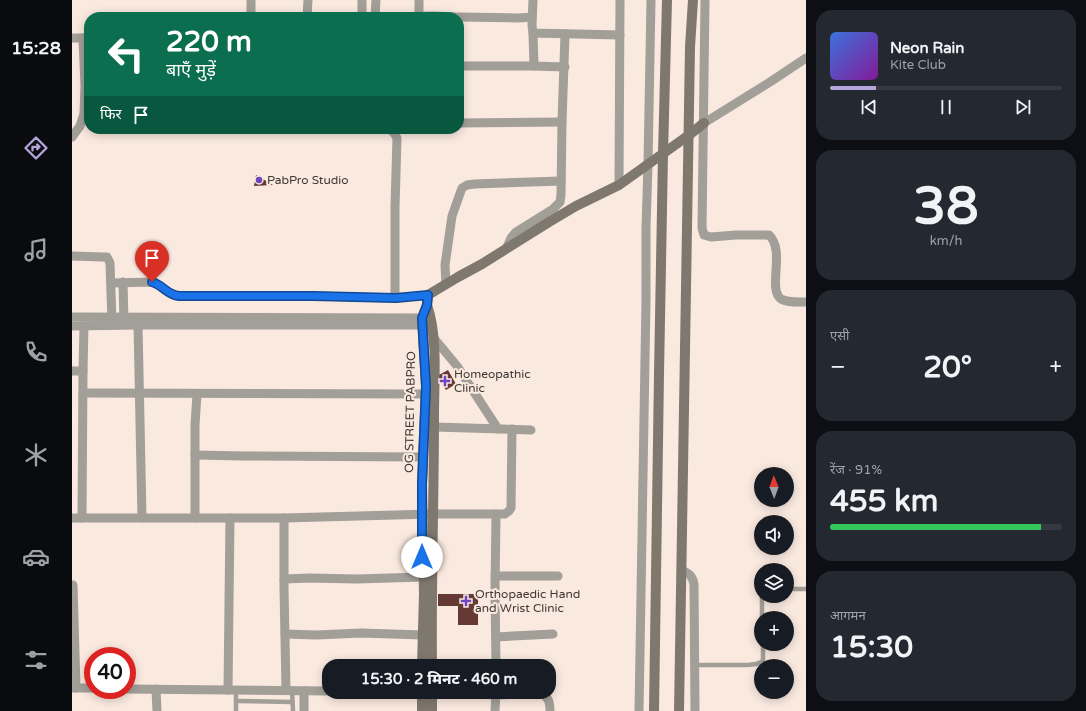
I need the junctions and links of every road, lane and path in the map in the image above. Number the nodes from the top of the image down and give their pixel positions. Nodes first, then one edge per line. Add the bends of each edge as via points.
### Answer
1 (251, 0) edge
2 (308, 0) edge
3 (362, 0) edge
4 (376, 0) edge
5 (419, 0) edge
6 (533, 0) edge
7 (620, 0) edge
8 (651, 0) edge
9 (667, 0) edge
10 (693, 0) edge
11 (705, 0) edge
12 (251, 12) edge
13 (307, 12) edge
14 (362, 12) edge
15 (376, 12) edge
16 (419, 12) edge
17 (464, 17) edge
18 (532, 17) junction
19 (533, 33) junction
20 (565, 34) junction
21 (620, 35) junction
22 (72, 38) edge
23 (84, 38) edge
24 (806, 58) edge
25 (464, 66) edge
26 (534, 66) junction
27 (565, 67) junction
28 (84, 114) edge
29 (562, 122) junction
30 (464, 123) edge
31 (704, 123) junction
32 (395, 134) edge
33 (689, 135) junction
34 (72, 136) edge
35 (663, 154) junction
36 (648, 164) junction
37 (561, 181) junction
38 (619, 185) junction
39 (508, 247) junction
40 (72, 256) edge
41 (111, 282) junction
42 (123, 282) junction
43 (446, 284) junction
44 (396, 298) junction
45 (427, 300) junction
46 (806, 302) edge
47 (72, 317) edge
48 (112, 321) junction
49 (124, 321) junction
50 (427, 321) junction
51 (138, 325) junction
52 (72, 326) edge
53 (84, 326) junction
54 (433, 337) junction
55 (72, 371) edge
56 (83, 371) junction
57 (83, 394) junction
58 (140, 394) junction
59 (197, 394) junction
60 (426, 394) junction
61 (434, 427) junction
62 (498, 429) junction
63 (512, 429) junction
64 (531, 430) dead end
65 (195, 455) junction
66 (423, 457) junction
67 (428, 514) junction
68 (496, 514) junction
69 (72, 518) edge
70 (82, 518) junction
71 (142, 518) junction
72 (195, 518) junction
73 (230, 518) junction
74 (284, 518) junction
75 (682, 570) junction
76 (495, 576) junction
77 (558, 576) dead end
78 (423, 577) junction
79 (284, 579) junction
80 (74, 585) dead end
81 (806, 588) edge
82 (794, 589) edge
83 (74, 628) edge
84 (285, 634) junction
85 (553, 634) dead end
86 (423, 635) junction
87 (496, 637) junction
88 (763, 651) edge
89 (422, 659) edge
90 (432, 659) edge
91 (496, 659) edge
92 (695, 665) junction
93 (74, 688) edge
94 (136, 688) edge
95 (156, 689) junction
96 (232, 690) junction
97 (289, 690) junction
98 (304, 691) junction
99 (322, 691) edge
100 (422, 699) edge
101 (432, 699) edge
102 (496, 699) edge
103 (548, 699) edge
104 (236, 701) junction
105 (292, 702) junction
106 (157, 711) edge
107 (236, 711) edge
108 (293, 711) edge
109 (304, 711) edge
110 (422, 711) edge
111 (432, 711) edge
112 (495, 711) edge
113 (550, 711) edge
114 (639, 711) edge
115 (654, 711) edge
116 (679, 711) edge
117 (695, 711) edge

1 - 12 street
2 - 13 street
3 - 14 street
4 - 15 street
5 - 16 street
6 - 18 street
7 - 21 street
8 - 36 street
9 - 35 main road
10 - 33 main road
11 - 31 street
17 - 18 street
18 - 19 street
19 - 20 street
19 - 26 street
20 - 21 street
20 - 27 street
21 - 38 street
22 - 23 street
24 - 31 street
25 - 26 street
26 - 27 street
27 - 29 street
28 - 34 street via 80,126
29 - 30 street
29 - 37 street
31 - 33 main road
31 - 46 street via 704,235 769,235 775,245 777,295 793,302
32 - 44 street via 397,138
33 - 35 main road
33 - 75 main road
35 - 36 main road
35 - 115 main road
36 - 38 main road
36 - 114 street
37 - 39 street via 560,202 516,232
37 - 43 street via 476,184 462,188 452,216 445,265
38 - 39 main road via 576,206
39 - 43 main road
40 - 41 street via 107,257 110,263
41 - 42 street
41 - 48 street
42 - 44 street via 152,282 174,296
42 - 49 street
43 - 45 main road
44 - 45 street
45 - 50 main road, OG STREET PABPRO
47 - 48 street
48 - 49 street
48 - 53 street
49 - 50 street
49 - 51 street
50 - 51 street
50 - 54 main road, OG STREET PABPRO
50 - 60 main road, OG STREET PABPRO
51 - 58 street
52 - 53 street
53 - 56 street
54 - 61 main road, OG STREET PABPRO
54 - 62 street via 457,366
55 - 56 street
56 - 57 street
57 - 58 street
57 - 70 street
58 - 59 street
58 - 71 street
59 - 60 street
59 - 65 street
60 - 66 main road, OG STREET PABPRO
61 - 62 street
61 - 67 main road, OG STREET PABPRO
62 - 63 street
63 - 64 street
63 - 68 street via 511,508 505,514
65 - 66 street
65 - 72 street
66 - 67 main road, OG STREET PABPRO
67 - 68 street
67 - 74 street
67 - 78 main road, OG STREET PABPRO
67 - 90 main road, OG STREET PABPRO
68 - 76 street
69 - 70 street
70 - 71 street
71 - 72 street
72 - 73 street
73 - 74 street
73 - 96 street
74 - 79 street
75 - 92 street via 693,578 694,584
75 - 116 main road
76 - 77 street
76 - 87 street
78 - 79 street
78 - 86 main road, OG STREET PABPRO
79 - 84 street
80 - 83 street
81 - 82 lane
83 - 93 street
84 - 86 street
84 - 97 street
85 - 87 street
86 - 89 main road, OG STREET PABPRO
87 - 91 street
88 - 92 lane via 762,662 756,664
92 - 117 street
94 - 95 street
95 - 96 street
95 - 106 street
96 - 97 street
96 - 104 lane
97 - 98 street
97 - 105 lane
98 - 99 street
98 - 109 street
100 - 110 main road
101 - 111 main road
102 - 112 street
103 - 113 street
104 - 105 lane
104 - 107 lane
105 - 108 lane

